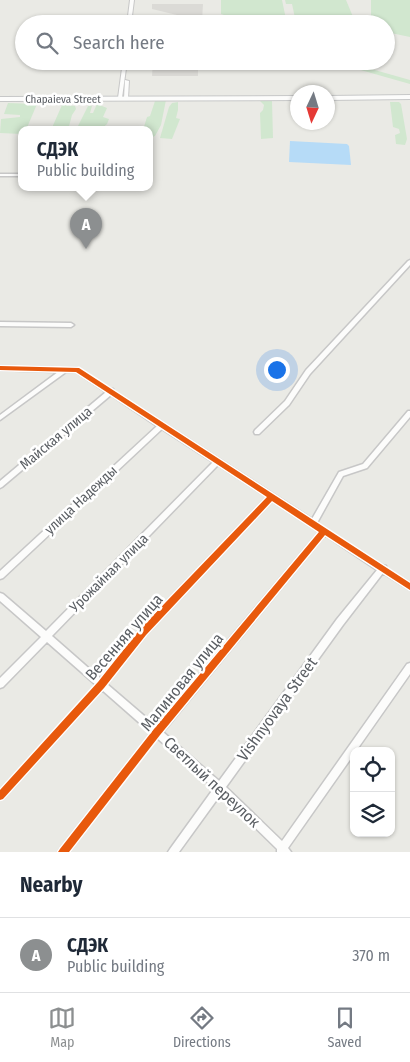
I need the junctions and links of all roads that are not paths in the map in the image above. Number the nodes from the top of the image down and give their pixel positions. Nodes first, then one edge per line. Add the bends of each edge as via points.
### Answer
1 (134, 0) edge
2 (131, 15) edge
3 (133, 15) edge
4 (125, 70) edge
5 (128, 70) edge
6 (410, 97) edge
7 (123, 98) junction
8 (290, 98) edge
9 (335, 98) edge
10 (0, 99) edge
11 (0, 175) edge
12 (18, 175) edge
13 (410, 262) edge
14 (0, 324) edge
15 (72, 325) dead end
16 (0, 368) edge
17 (66, 369) junction
18 (111, 391) junction
19 (3, 413) edge
20 (410, 413) edge
21 (0, 418) edge
22 (162, 424) junction
23 (257, 432) dead end
24 (218, 461) junction
25 (0, 484) edge
26 (271, 497) junction
27 (312, 524) junction
28 (324, 531) junction
29 (383, 568) junction
30 (0, 576) edge
31 (410, 587) edge
32 (0, 596) edge
33 (46, 637) junction
34 (410, 667) edge
35 (0, 684) edge
36 (101, 685) junction
37 (157, 732) junction
38 (220, 787) junction
39 (0, 796) edge
40 (283, 851) edge
41 (63, 852) edge
42 (173, 852) edge

1 - 2 street
1 - 3 street
4 - 7 street
5 - 7 street
6 - 9 main road
7 - 8 main road, Chapaieva Street
7 - 10 main road, Chapaieva Street
11 - 12 street
13 - 23 street via 308,372 287,403
14 - 15 street
16 - 17 street
17 - 18 street via 77,370
17 - 19 street
18 - 22 street
18 - 25 street, Майская улица
19 - 21 street
20 - 27 street via 366,466 341,474
22 - 24 street
22 - 30 street, улица Надежды
24 - 26 street
24 - 33 street, Урожайная улица
26 - 27 street
26 - 36 street, Весенняя улица via 143,632
27 - 28 street
28 - 29 street
28 - 37 street, Малиновая улица
29 - 31 street
29 - 38 street, Vishnyovaya Street
32 - 33 street, Светлый переулок
33 - 35 street, Урожайная улица
33 - 36 street, Светлый переулок
34 - 40 street
36 - 37 street, Светлый переулок
36 - 39 street, Весенняя улица
37 - 38 street, Светлый переулок
37 - 41 street, Малиновая улица
38 - 40 street, Светлый переулок
38 - 42 street, Vishnyovaya Street

